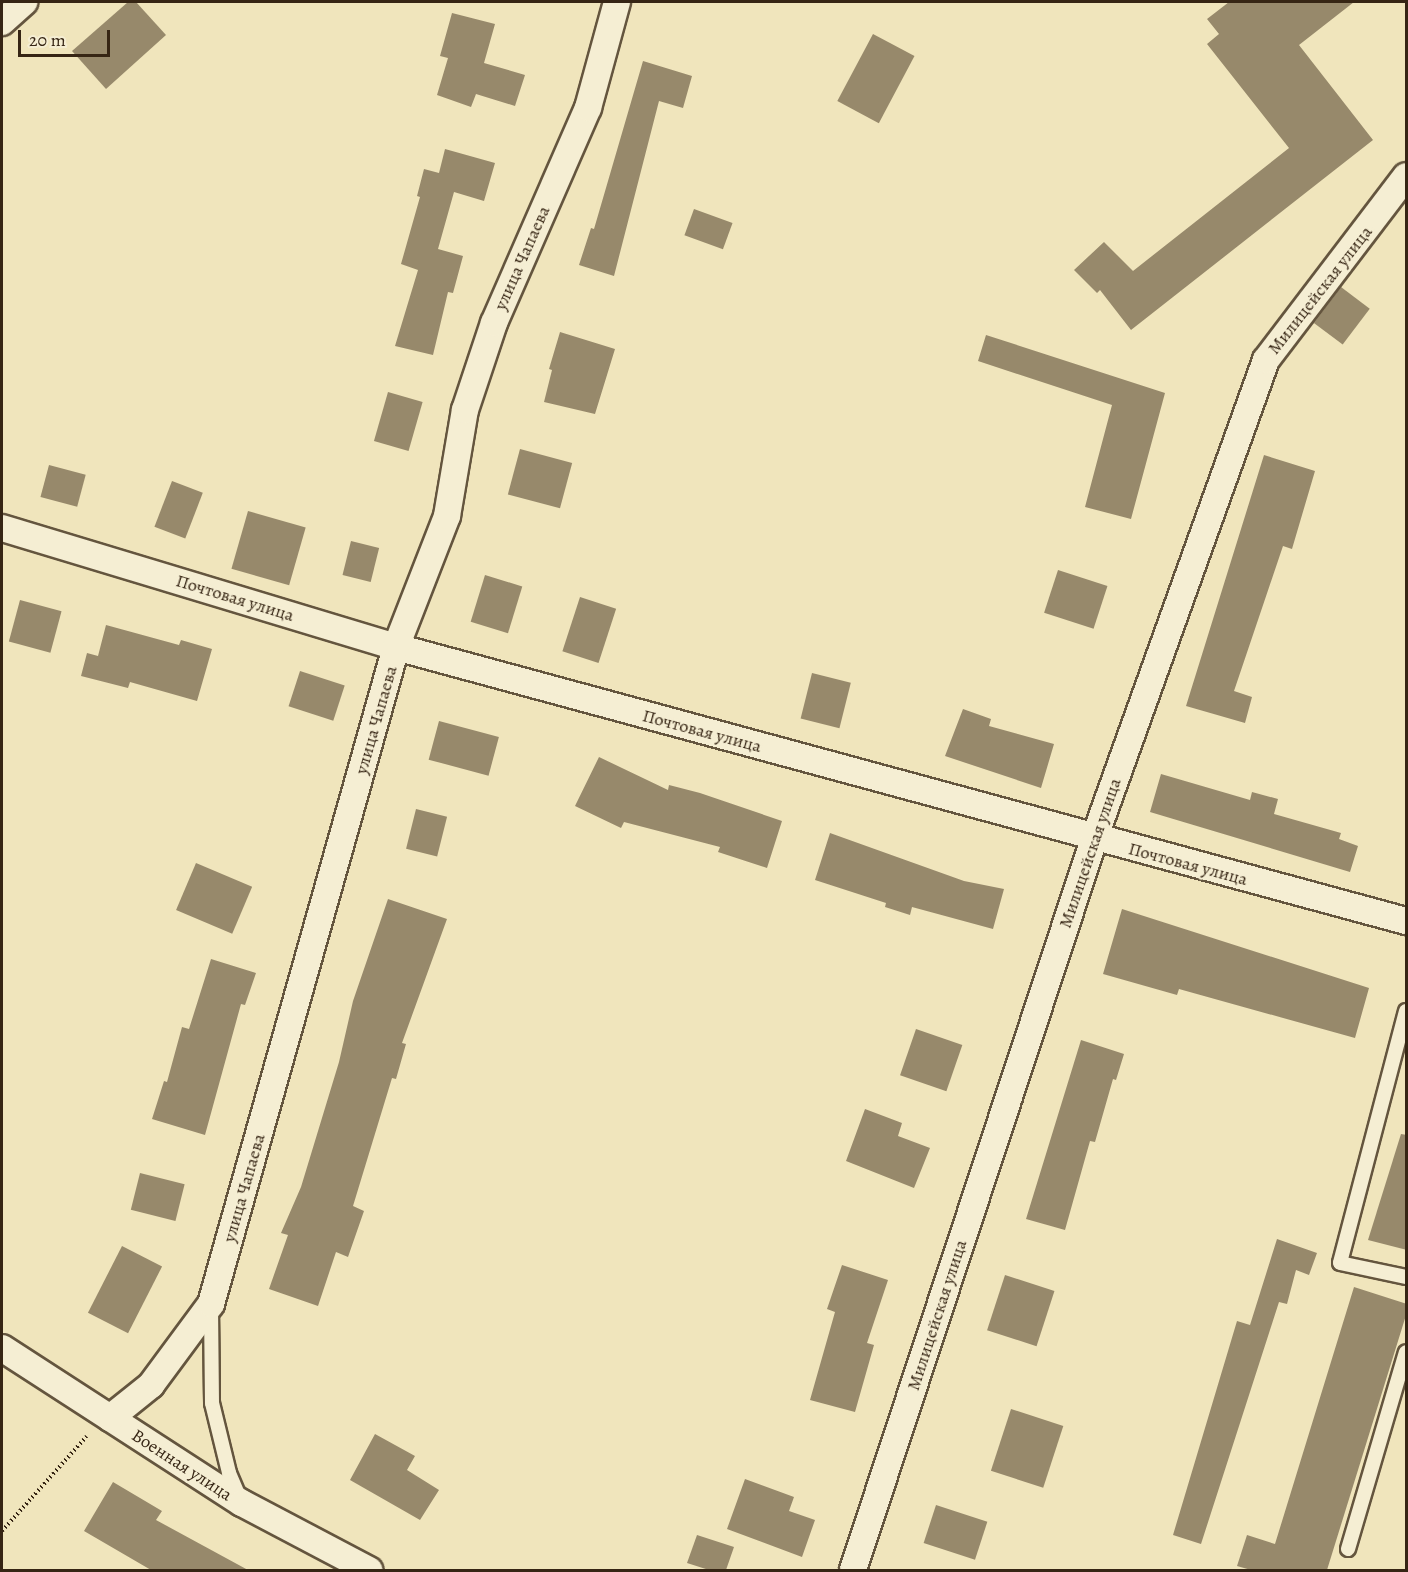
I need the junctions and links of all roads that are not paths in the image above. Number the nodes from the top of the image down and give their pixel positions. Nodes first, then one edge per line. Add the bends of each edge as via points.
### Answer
1 (24, 2) edge
2 (617, 2) edge
3 (2, 22) edge
4 (1407, 176) edge
5 (2, 528) edge
6 (396, 647) junction
7 (1094, 839) junction
8 (1407, 921) edge
9 (1407, 1011) edge
10 (1407, 1277) edge
11 (211, 1304) junction
12 (2, 1348) edge
13 (1407, 1352) edge
14 (110, 1418) junction
15 (242, 1503) junction
16 (1348, 1549) dead end
17 (369, 1570) edge
18 (853, 1570) edge

1 - 3 street
2 - 6 street, улица Чапаева via 588,108 494,323 465,410 447,516
4 - 7 street, Милицейская улица via 1266,360
5 - 6 street, Почтовая улица
6 - 7 street, Почтовая улица
6 - 11 street, улица Чапаева
7 - 8 street, Почтовая улица
7 - 18 street, Милицейская улица
9 - 10 lane via 1340,1263
11 - 14 street, улица Чапаева via 152,1385
11 - 15 lane via 212,1403 229,1473
12 - 14 street, Военная улица
13 - 16 lane
14 - 15 street, Военная улица
15 - 17 street, Военная улица

